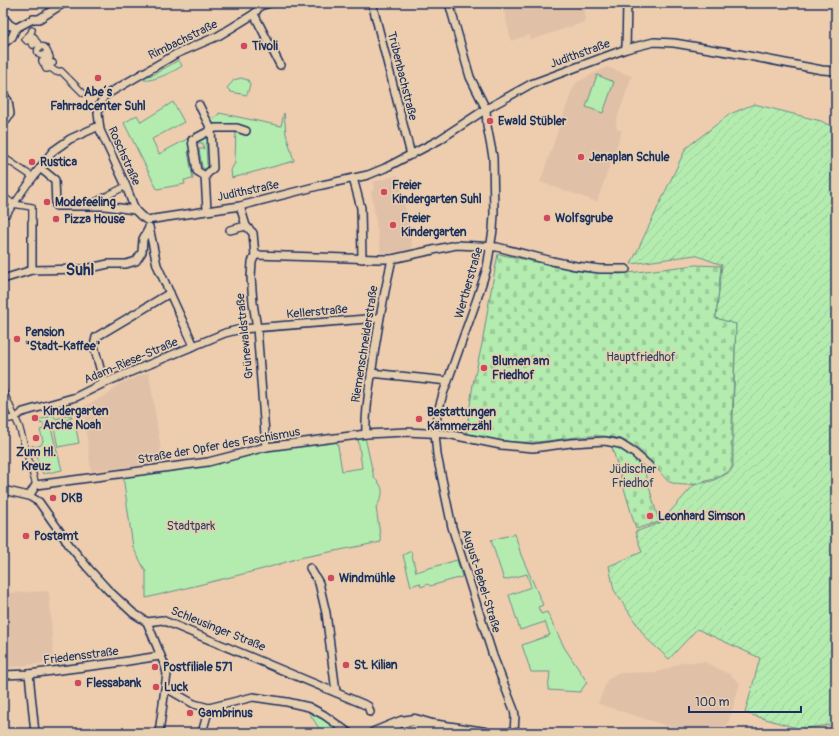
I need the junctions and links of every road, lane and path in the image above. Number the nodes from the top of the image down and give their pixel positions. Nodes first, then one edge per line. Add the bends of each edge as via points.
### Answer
1 (64, 3) edge
2 (270, 3) edge
3 (372, 3) edge
4 (449, 3) edge
5 (627, 3) edge
6 (259, 5) edge
7 (254, 14) junction
8 (3, 17) edge
9 (10, 27) edge
10 (3, 44) edge
11 (40, 44) junction
12 (626, 49) junction
13 (280, 65) dead end
14 (836, 71) edge
15 (3, 94) edge
16 (83, 94) dead end
17 (104, 96) joint
18 (199, 105) dead end
19 (486, 109) junction
20 (3, 124) edge
21 (99, 126) junction
22 (211, 129) junction
23 (246, 131) dead end
24 (411, 155) junction
25 (3, 157) edge
26 (40, 168) junction
27 (205, 176) junction
28 (353, 178) junction
29 (32, 179) junction
30 (126, 186) junction
31 (3, 196) edge
32 (13, 204) junction
33 (86, 206) junction
34 (240, 206) junction
35 (135, 210) junction
36 (207, 210) junction
37 (3, 214) edge
38 (147, 220) junction
39 (32, 222) joint
40 (246, 226) junction
41 (149, 228) junction
42 (230, 230) dead end
43 (491, 246) junction
44 (255, 255) junction
45 (362, 259) junction
46 (392, 259) junction
47 (626, 269) dead end
48 (32, 270) junction
49 (3, 280) edge
50 (170, 293) junction
51 (379, 318) junction
52 (257, 328) junction
53 (194, 346) junction
54 (371, 373) junction
55 (448, 381) junction
56 (104, 383) junction
57 (3, 391) edge
58 (23, 412) joint
59 (15, 418) junction
60 (3, 420) edge
61 (435, 433) junction
62 (366, 434) junction
63 (266, 446) junction
64 (649, 466) dead end
65 (36, 485) junction
66 (3, 490) edge
67 (29, 496) junction
68 (310, 568) dead end
69 (147, 622) junction
70 (160, 656) junction
71 (29, 674) junction
72 (3, 675) edge
73 (166, 688) junction
74 (336, 692) junction
75 (209, 708) junction
76 (370, 712) dead end
77 (432, 725) junction
78 (376, 732) edge
79 (35, 733) edge
80 (159, 733) edge
81 (202, 733) edge
82 (349, 733) edge
83 (406, 733) edge
84 (485, 733) edge
85 (514, 733) edge

1 - 9 street via 39,19
2 - 6 street, Rimbachstraße
3 - 24 street, Trübenbachstraße
4 - 19 street via 470,77
5 - 12 street
6 - 7 street, Rimbachstraße
7 - 13 street
7 - 17 street, Rimbachstraße via 218,36 176,54
8 - 9 street
9 - 10 street via 12,37
11 - 11 street via 35,32 31,29 31,33 25,39 27,41 34,37 33,45 37,42
11 - 16 street via 45,47 50,57 42,61 43,63 61,71
12 - 14 street, Judithstraße via 654,42 674,43
12 - 19 street, Judithstraße via 531,84
15 - 20 street via 8,101 10,114
17 - 21 street, Roschstraße via 98,113
18 - 22 street
19 - 24 street, Judithstraße
19 - 43 street, Wertherstraße via 493,157 494,214
21 - 26 street via 53,151
21 - 30 street, Roschstraße
22 - 23 street via 237,128
22 - 27 street via 213,168
22 - 27 street via 192,140 197,171
24 - 28 street, Judithstraße via 368,175
25 - 29 street
26 - 29 street
26 - 33 street via 55,180 56,206
27 - 36 street
28 - 34 street, Judithstraße
28 - 45 street via 361,208
29 - 32 street
30 - 33 street
30 - 35 street, Roschstraße
31 - 32 street
32 - 37 street via 7,214
32 - 39 street via 32,207
33 - 35 street
34 - 36 street, Judithstraße
34 - 40 street, Grünewaldstraße
35 - 38 street, Roschstraße
36 - 38 street, Judithstraße
38 - 41 street
39 - 48 street
40 - 42 street
40 - 44 street, Grünewaldstraße via 253,233
41 - 48 street via 143,239 142,252 136,261 86,269
41 - 50 street via 157,265
43 - 46 street via 456,245
43 - 47 street via 576,266
43 - 55 street, Wertherstraße via 487,268
44 - 45 street
44 - 52 street, Grünewaldstraße via 251,277
45 - 46 street
46 - 51 street, Riemenschneiderstraße
48 - 49 street
50 - 53 street
50 - 56 street via 96,337 94,346
51 - 52 street, Kellerstraße
51 - 54 street, Riemenschneiderstraße
52 - 53 street, Adam-Riese-Straße via 225,333
52 - 63 street, Grünewaldstraße
53 - 56 street, Adam-Riese-Straße
54 - 55 street
54 - 62 street, Riemenschneiderstraße
55 - 61 street, Wertherstraße via 437,415
56 - 58 street, Adam-Riese-Straße via 76,397
57 - 59 street
58 - 59 street, Adam-Riese-Straße
59 - 60 street
59 - 65 street
61 - 62 street, Straße der Opfer des Faschismus
61 - 64 street, Straße der Opfer des Faschismus via 533,448 605,441 620,444
61 - 85 street, August-Bebel-Straße via 452,527 493,656 514,710
62 - 63 street, Straße der Opfer des Faschismus
63 - 65 street, Straße der Opfer des Faschismus via 208,462
65 - 67 street
66 - 67 street
67 - 69 street via 39,502 70,546 108,590
68 - 74 street via 319,583 326,613
69 - 70 street
69 - 74 street, Schleusinger Straße via 162,620
70 - 71 street, Friedensstraße
70 - 73 street via 167,674
71 - 72 street, Friedensstraße
71 - 79 street
73 - 75 street via 194,704
73 - 80 street
74 - 76 street, Schleusinger Straße via 368,706
75 - 81 street
75 - 82 street via 253,697 309,707
77 - 78 main road via 415,720 400,722
77 - 83 main road
77 - 84 main road

